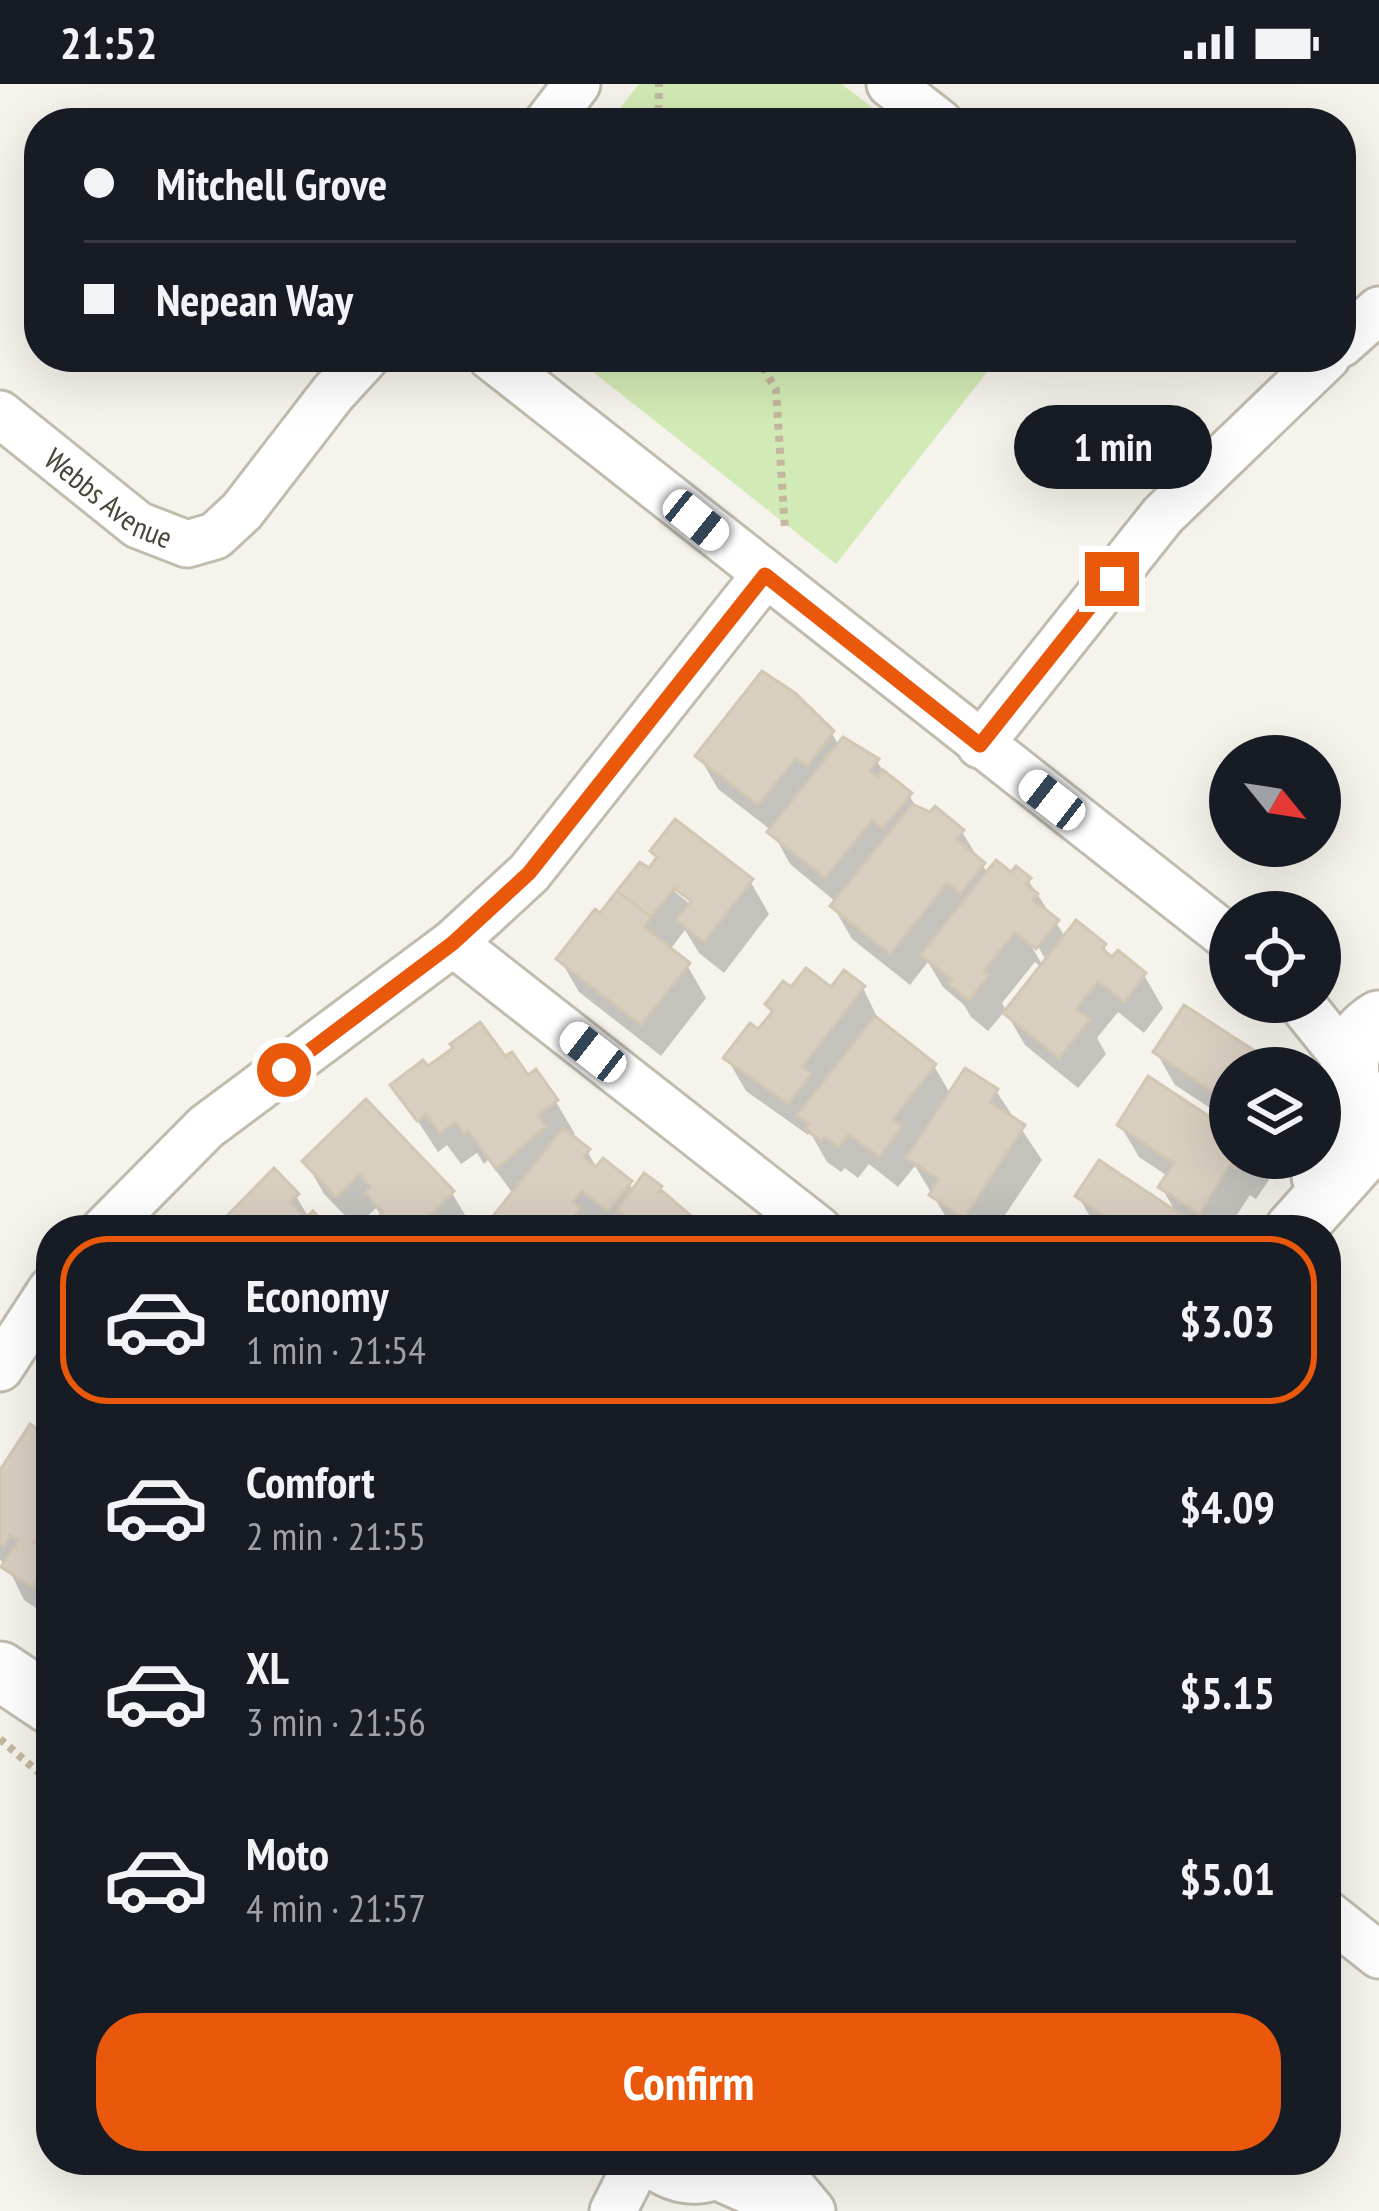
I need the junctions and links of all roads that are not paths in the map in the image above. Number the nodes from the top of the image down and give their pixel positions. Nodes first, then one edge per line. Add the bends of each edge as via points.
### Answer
1 (578, 84) edge
2 (890, 84) edge
3 (559, 108) edge
4 (921, 108) edge
5 (1379, 310) edge
6 (1356, 331) edge
7 (353, 372) edge
8 (510, 372) edge
9 (1311, 372) edge
10 (0, 414) edge
11 (765, 575) junction
12 (980, 745) junction
13 (1209, 923) edge
14 (453, 943) junction
15 (1320, 1023) edge
16 (1337, 1023) edge
17 (1370, 1075) edge
18 (119, 1215) edge
19 (800, 1215) edge
20 (1302, 1215) edge
21 (36, 1313) edge
22 (0, 1368) edge
23 (0, 1671) edge
24 (36, 1695) edge
25 (1341, 1925) edge
26 (1379, 1955) edge
27 (674, 2175) edge
28 (683, 2175) edge
29 (782, 2175) edge
30 (613, 2211) edge
31 (795, 2211) edge
32 (812, 2211) edge

1 - 3 street
2 - 4 street
5 - 6 street
7 - 10 street, Webbs Avenue via 242,512 214,536 187,544 138,524
8 - 11 street
9 - 12 street via 1163,515
11 - 12 street
11 - 14 street via 529,873
12 - 13 street
14 - 18 street via 206,1127
14 - 19 street
15 - 17 street
16 - 17 street
17 - 20 street
21 - 22 street
23 - 24 street
25 - 26 street
27 - 30 street
28 - 31 street
29 - 32 street

